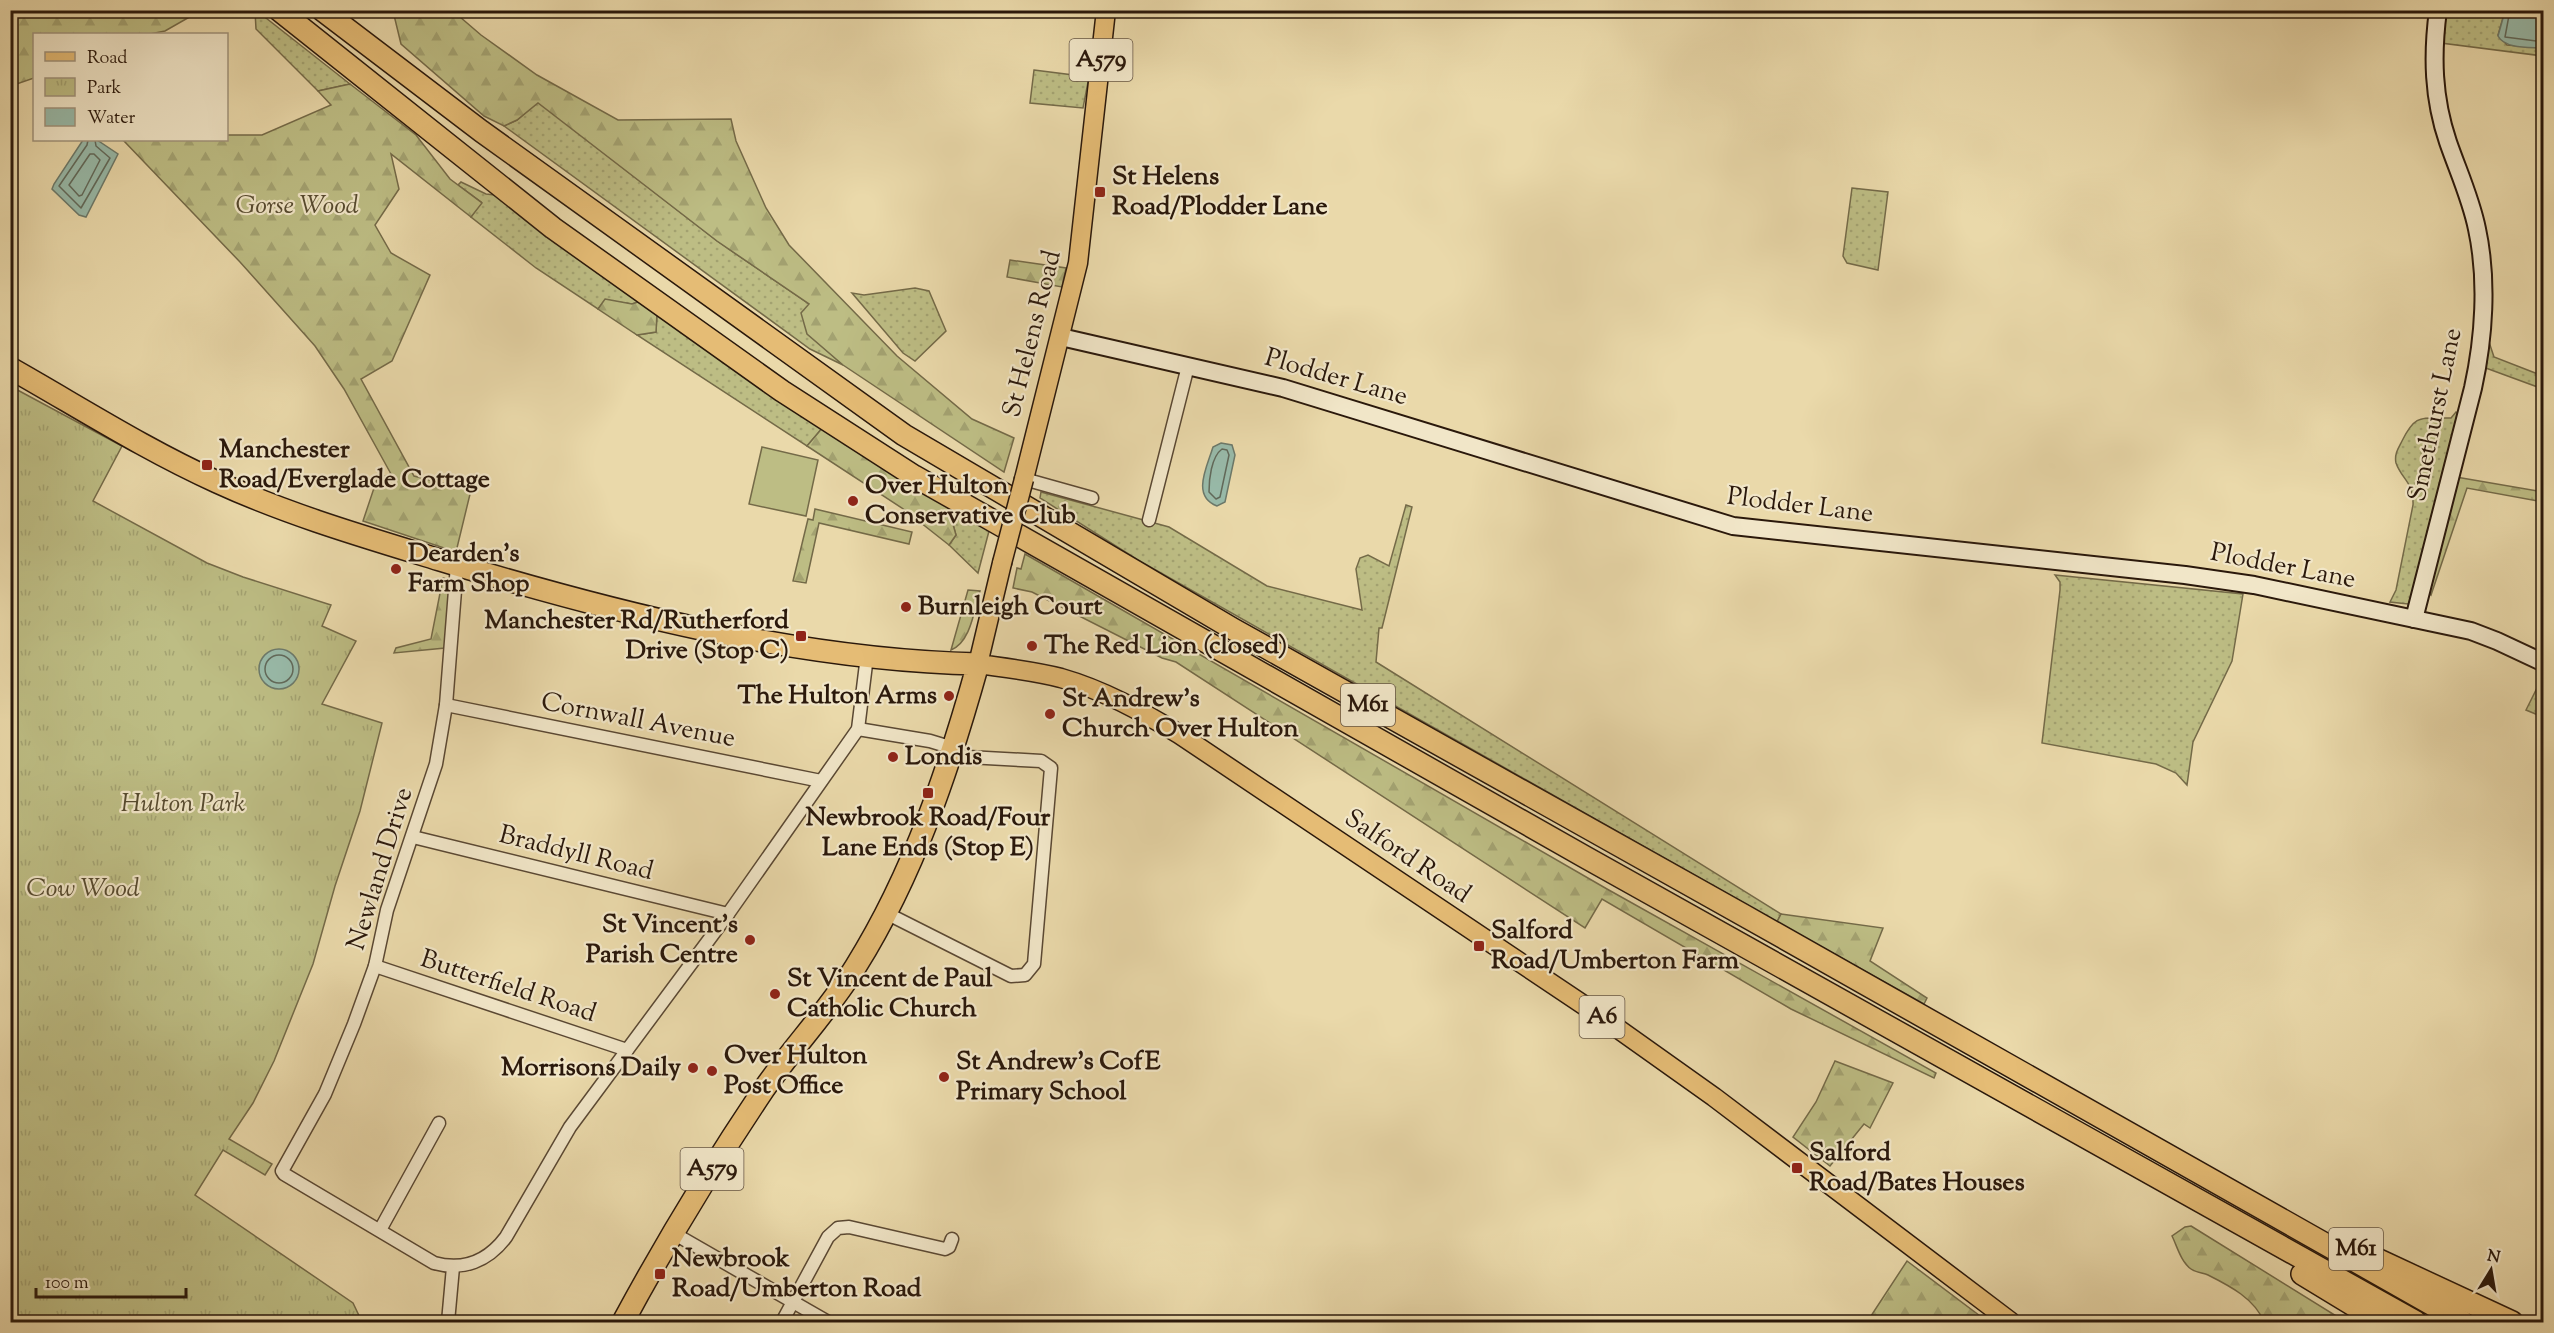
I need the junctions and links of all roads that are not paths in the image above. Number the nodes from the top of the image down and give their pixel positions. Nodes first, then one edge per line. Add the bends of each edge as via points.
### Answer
1 (279, 10) edge
2 (322, 10) edge
3 (1106, 10) edge
4 (2438, 10) edge
5 (1061, 337) junction
6 (1188, 366) junction
7 (10, 368) edge
8 (1028, 477) junction
9 (1092, 498) dead end
10 (1149, 520) dead end
11 (457, 565) junction
12 (2414, 619) junction
13 (867, 656) junction
14 (2544, 663) edge
15 (978, 664) junction
16 (446, 705) junction
17 (858, 729) junction
18 (952, 752) junction
19 (821, 781) junction
20 (413, 837) junction
21 (886, 913) junction
22 (728, 914) junction
23 (375, 966) junction
24 (627, 1050) junction
25 (439, 1124) dead end
26 (2098, 1143) junction
27 (2200, 1174) junction
28 (380, 1230) junction
29 (673, 1233) junction
30 (952, 1239) dead end
31 (453, 1267) junction
32 (792, 1303) junction
33 (448, 1323) edge
34 (623, 1323) edge
35 (782, 1323) edge
36 (828, 1323) edge
37 (2010, 1323) edge
38 (2381, 1323) edge
39 (2416, 1323) edge
40 (2463, 1323) edge
41 (2512, 1323) edge

1 - 26 highway, M61 via 553,228 782,391 914,476
2 - 27 highway, M61 via 481,130 904,435 1233,629
3 - 5 main road, St Helens Road / A579 via 1083,234
4 - 12 main road, Smethurst Lane via 2433,60 2436,90 2447,140 2478,230 2482,324 2473,388
5 - 6 main road, Plodder Lane
5 - 8 main road, St Helens Road / A579
6 - 10 street
6 - 12 main road, Plodder Lane via 1346,406 1733,526 2185,575 2254,585
7 - 11 highway, A6 via 216,481 295,513
8 - 9 street
8 - 15 main road, St Helens Road / A579, bridge
11 - 13 highway, A6 via 646,615 776,643
11 - 16 street, Newland Drive
12 - 14 main road, Plodder Lane via 2471,631
13 - 15 highway, A6
13 - 17 street
15 - 18 highway, A579
15 - 37 main road, Salford Road / A6 via 1078,684 1134,708 1179,734 1600,1016 1714,1097
16 - 19 street, Cornwall Avenue
16 - 20 street, Newland Drive via 436,764
17 - 18 street
17 - 19 street
18 - 21 highway, A579 via 923,832
18 - 21 street via 1041,761 1051,768 1034,964 1025,975 1011,976
19 - 22 street
20 - 22 street, Braddyll Road
20 - 23 street, Newland Drive via 387,910
21 - 29 highway, A579 via 844,986 765,1088
22 - 24 street
23 - 24 street, Butterfield Road
23 - 28 street, Newland Drive via 337,1068 283,1167 284,1174
24 - 31 street via 555,1149 499,1246 477,1261
25 - 28 street
26 - 38 highway, M61
26 - 39 highway, M61
27 - 40 highway, M61
27 - 41 highway, M61
28 - 31 street via 434,1263
29 - 32 street
29 - 34 highway, A579
30 - 32 street via 945,1249 849,1227 838,1228 828,1237
31 - 33 street
32 - 35 street
32 - 36 street

